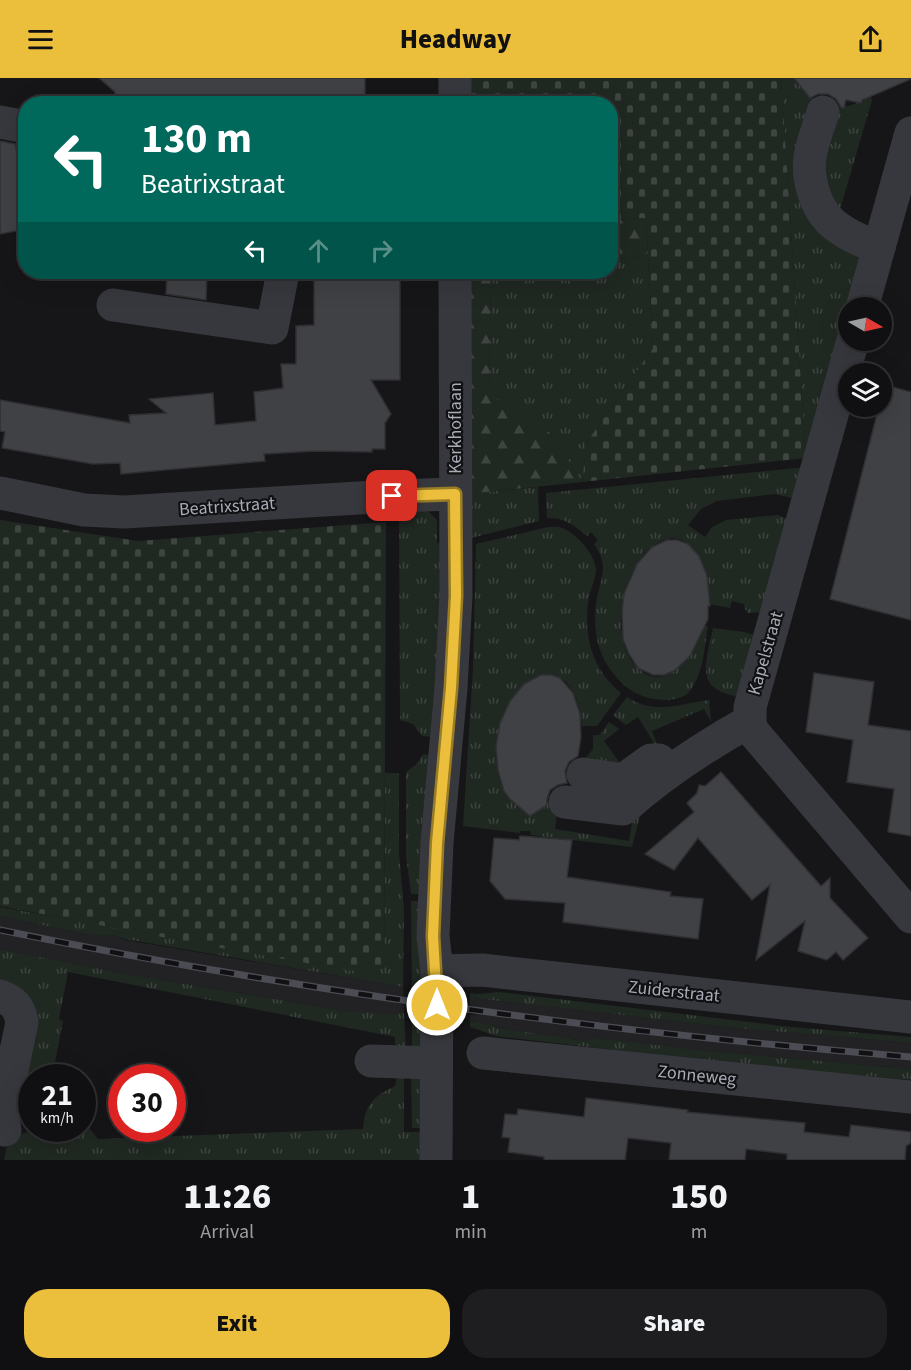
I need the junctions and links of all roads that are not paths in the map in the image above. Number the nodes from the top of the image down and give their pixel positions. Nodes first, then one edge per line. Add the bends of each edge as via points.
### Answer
1 (455, 78) edge
2 (455, 96) edge
3 (822, 112) dead end
4 (0, 122) edge
5 (18, 125) edge
6 (911, 133) edge
7 (879, 248) junction
8 (282, 279) edge
9 (455, 279) edge
10 (865, 297) edge
11 (113, 305) dead end
12 (850, 351) edge
13 (0, 493) edge
14 (455, 494) junction
15 (750, 721) junction
16 (685, 761) junction
17 (583, 774) dead end
18 (565, 802) dead end
19 (911, 917) edge
20 (436, 971) junction
21 (0, 996) edge
22 (911, 1017) edge
23 (483, 1053) dead end
24 (371, 1061) dead end
25 (436, 1063) junction
26 (911, 1097) edge
27 (12, 1128) edge
28 (436, 1160) edge

1 - 2 street
3 - 7 street via 810,157 815,196 830,220 851,236
4 - 5 street
6 - 7 street
7 - 10 street
8 - 11 street via 272,328
9 - 14 street, Kerkhoflaan
12 - 15 street, Kapelstraat via 750,706
13 - 14 street, Beatrixstraat via 84,510 124,512
14 - 20 street, Kerkhoflaan via 456,596 437,843 433,936
15 - 16 street
15 - 19 street, Kapelstraat via 750,728
16 - 17 street via 651,760 623,780
16 - 18 street via 649,785 623,809
20 - 22 street, Zuiderstraat via 482,970
20 - 25 street, Kerkhoflaan
21 - 27 street via 19,1009 22,1022 3,1114
23 - 26 street, Zonneweg
24 - 25 street
25 - 28 street, Kerkhoflaan

